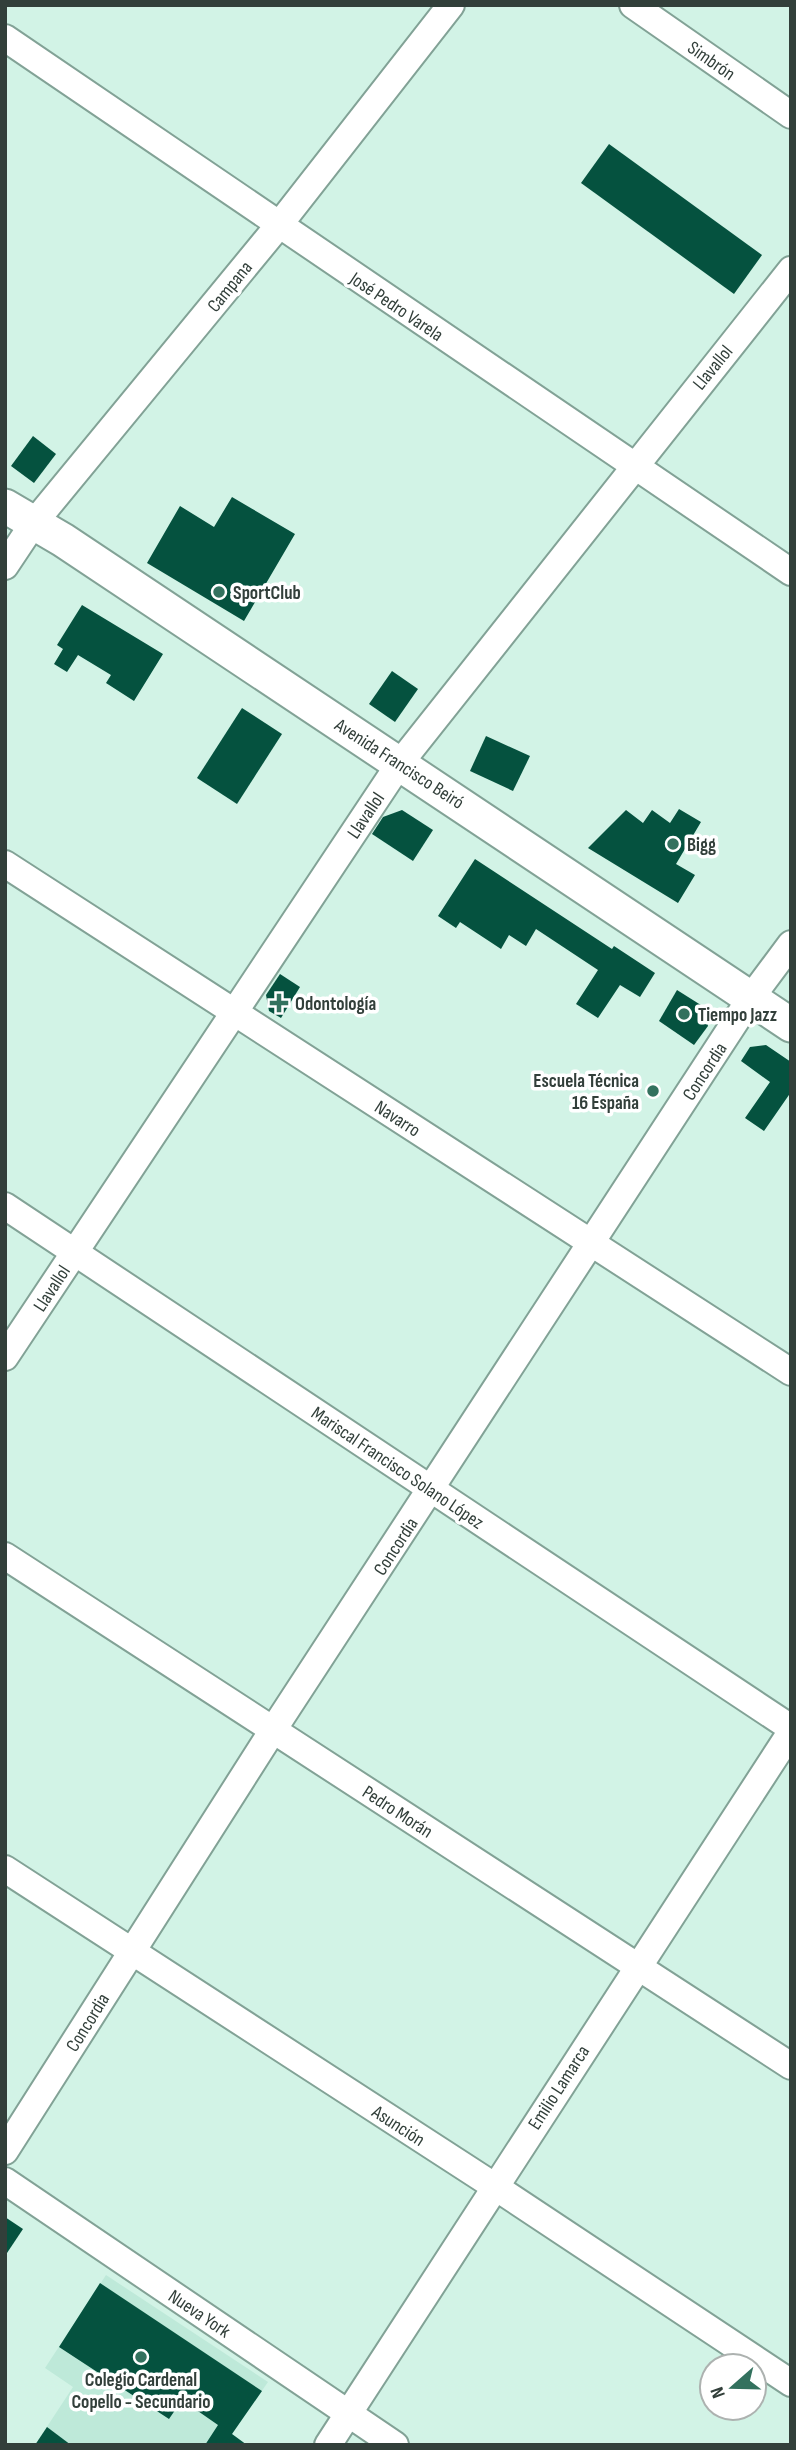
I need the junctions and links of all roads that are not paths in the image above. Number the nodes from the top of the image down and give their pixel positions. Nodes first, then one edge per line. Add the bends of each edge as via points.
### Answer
1 (451, 5) edge
2 (633, 5) edge
3 (5, 38) edge
4 (791, 115) edge
5 (279, 225) junction
6 (791, 270) edge
7 (633, 466) junction
8 (5, 506) edge
9 (33, 524) junction
10 (5, 566) edge
11 (791, 572) edge
12 (400, 763) junction
13 (5, 864) edge
14 (791, 944) edge
15 (750, 999) junction
16 (234, 1013) junction
17 (791, 1025) edge
18 (5, 1206) edge
19 (592, 1242) junction
20 (75, 1251) junction
21 (5, 1357) edge
22 (791, 1372) edge
23 (432, 1489) junction
24 (5, 1556) edge
25 (273, 1730) junction
26 (791, 1730) edge
27 (5, 1869) edge
28 (132, 1952) junction
29 (636, 1967) junction
30 (791, 2066) edge
31 (5, 2151) edge
32 (5, 2181) edge
33 (494, 2186) junction
34 (791, 2383) edge
35 (348, 2413) junction
36 (328, 2445) edge
37 (395, 2445) edge

1 - 5 street, Campana
2 - 4 street, Simbrón
3 - 5 street, José Pedro Varela
5 - 7 street, José Pedro Varela
5 - 9 street, Campana
6 - 7 street, Llavallol
7 - 11 street, José Pedro Varela
7 - 12 street, Llavallol
8 - 9 main road, Avenida Francisco Beiró
9 - 10 street, Campana
9 - 12 main road, Avenida Francisco Beiró
12 - 15 main road, Avenida Francisco Beiró
12 - 16 street, Llavallol
13 - 16 street, Navarro
14 - 15 street, Concordia
15 - 17 main road, Avenida Francisco Beiró
15 - 19 street, Concordia
16 - 19 street, Navarro
16 - 20 street, Llavallol
18 - 20 street, Mariscal Francisco Solano López
19 - 22 street, Navarro
19 - 23 street, Concordia
20 - 21 street, Llavallol
20 - 23 street, Mariscal Francisco Solano López
23 - 25 street, Concordia
23 - 26 street, Mariscal Francisco Solano López
24 - 25 street, Pedro Morán
25 - 28 street, Concordia
25 - 29 street, Pedro Morán
26 - 29 street, Emilio Lamarca
27 - 28 street, Asunción
28 - 31 street, Concordia
28 - 33 street, Asunción
29 - 30 street, Pedro Morán
29 - 33 street, Emilio Lamarca
32 - 35 street, Nueva York
33 - 34 street, Asunción
33 - 35 street, Emilio Lamarca
35 - 36 street, Emilio Lamarca
35 - 37 street, Nueva York

